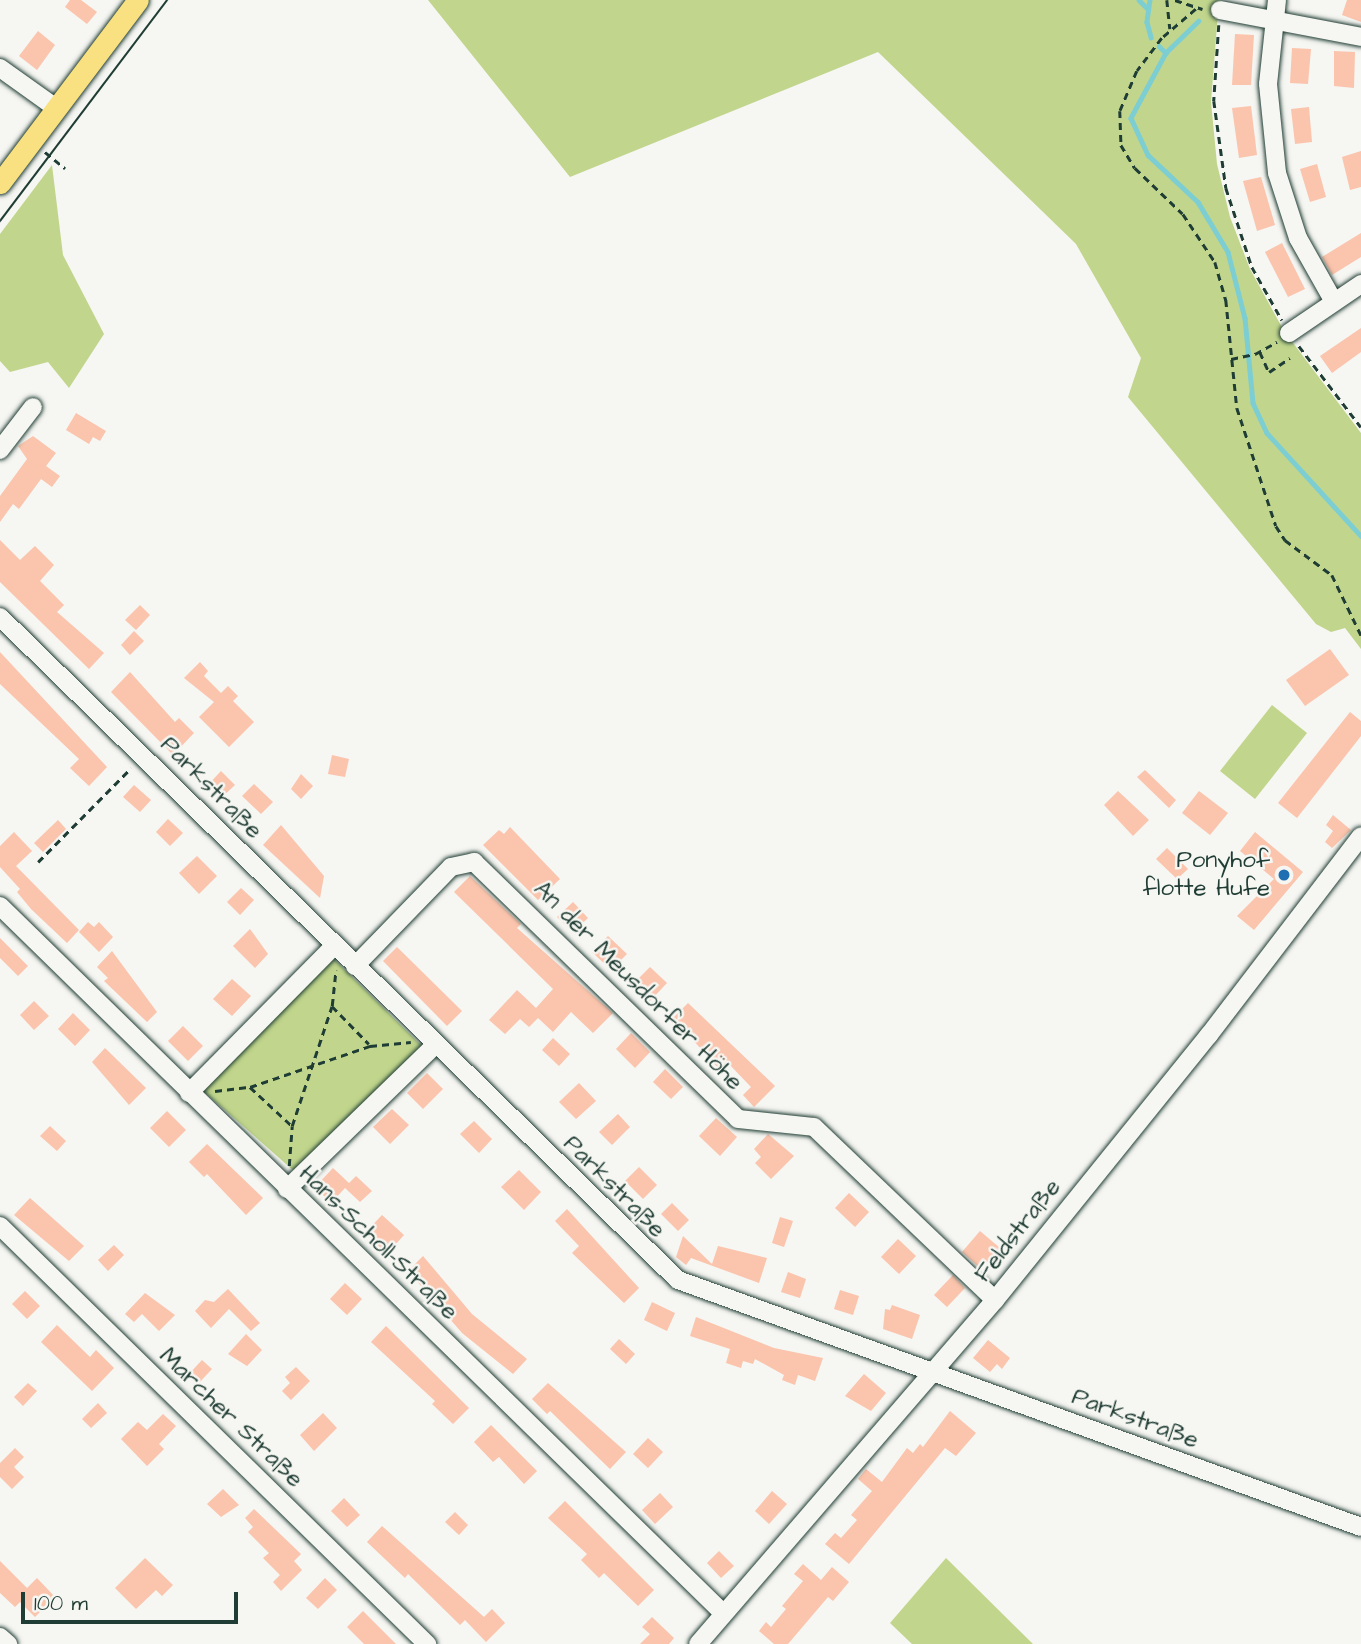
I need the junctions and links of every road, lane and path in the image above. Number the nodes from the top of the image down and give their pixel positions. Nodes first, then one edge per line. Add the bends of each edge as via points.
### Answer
1 (1167, 0) edge
2 (1175, 0) edge
3 (1278, 0) edge
4 (136, 1) edge
5 (1196, 9) junction
6 (1220, 10) junction
7 (1273, 20) junction
8 (1170, 29) junction
9 (1361, 37) edge
10 (0, 68) edge
11 (56, 108) junction
12 (55, 161) dead end
13 (65, 168) dead end
14 (0, 183) edge
15 (1361, 284) edge
16 (1334, 302) junction
17 (1289, 333) junction
18 (1260, 352) junction
19 (1290, 358) dead end
20 (1231, 359) junction
21 (33, 407) dead end
22 (1361, 427) edge
23 (0, 450) edge
24 (0, 617) edge
25 (1361, 635) edge
26 (143, 755) junction
27 (1361, 836) edge
28 (38, 862) dead end
29 (0, 906) edge
30 (335, 945) junction
31 (355, 966) junction
32 (332, 1006) junction
33 (435, 1045) junction
34 (370, 1046) junction
35 (313, 1065) junction
36 (250, 1087) junction
37 (189, 1093) junction
38 (292, 1126) junction
39 (287, 1189) junction
40 (0, 1226) edge
41 (995, 1300) junction
42 (931, 1372) junction
43 (1361, 1527) edge
44 (723, 1613) junction
45 (0, 1637) edge
46 (8, 1644) edge
47 (427, 1644) edge
48 (698, 1644) edge

1 - 8 path
2 - 5 path
3 - 7 street
4 - 11 main road
5 - 6 path
5 - 8 path
6 - 7 street
6 - 17 path via 1213,74 1220,163 1247,254
7 - 9 street
7 - 16 street via 1268,84 1277,173 1298,238
8 - 20 path via 1126,92 1118,124 1121,145 1135,168 1183,214 1215,262 1226,300
10 - 11 street
11 - 14 main road
12 - 13 path
15 - 16 street
16 - 17 street
17 - 18 path
17 - 22 path
18 - 19 path via 1269,372
18 - 20 path
20 - 25 path via 1237,408 1276,526 1285,540 1332,575
21 - 23 street
24 - 26 street, Parkstraße
26 - 28 path
26 - 30 street, Parkstraße
27 - 41 street, Feldstraße via 1209,1035
29 - 37 street, Hans-Scholl-Straße
30 - 31 street, Parkstraße
30 - 32 path
30 - 37 street
31 - 33 street, Parkstraße
31 - 41 street, An der Meusdorfer Höhe via 452,867 474,862 738,1119 814,1127
32 - 34 path
32 - 35 path
33 - 34 path
33 - 39 street
33 - 42 street, Parkstraße via 678,1280
34 - 35 path
35 - 36 path
35 - 38 path
36 - 37 path
36 - 38 path
37 - 39 street, Hans-Scholl-Straße
38 - 39 path
39 - 44 street, Hans-Scholl-Straße
40 - 47 street, Marcher Straße
41 - 42 street, Feldstraße
42 - 43 street, Parkstraße
42 - 44 street, Feldstraße
44 - 48 street, Feldstraße
45 - 46 street

